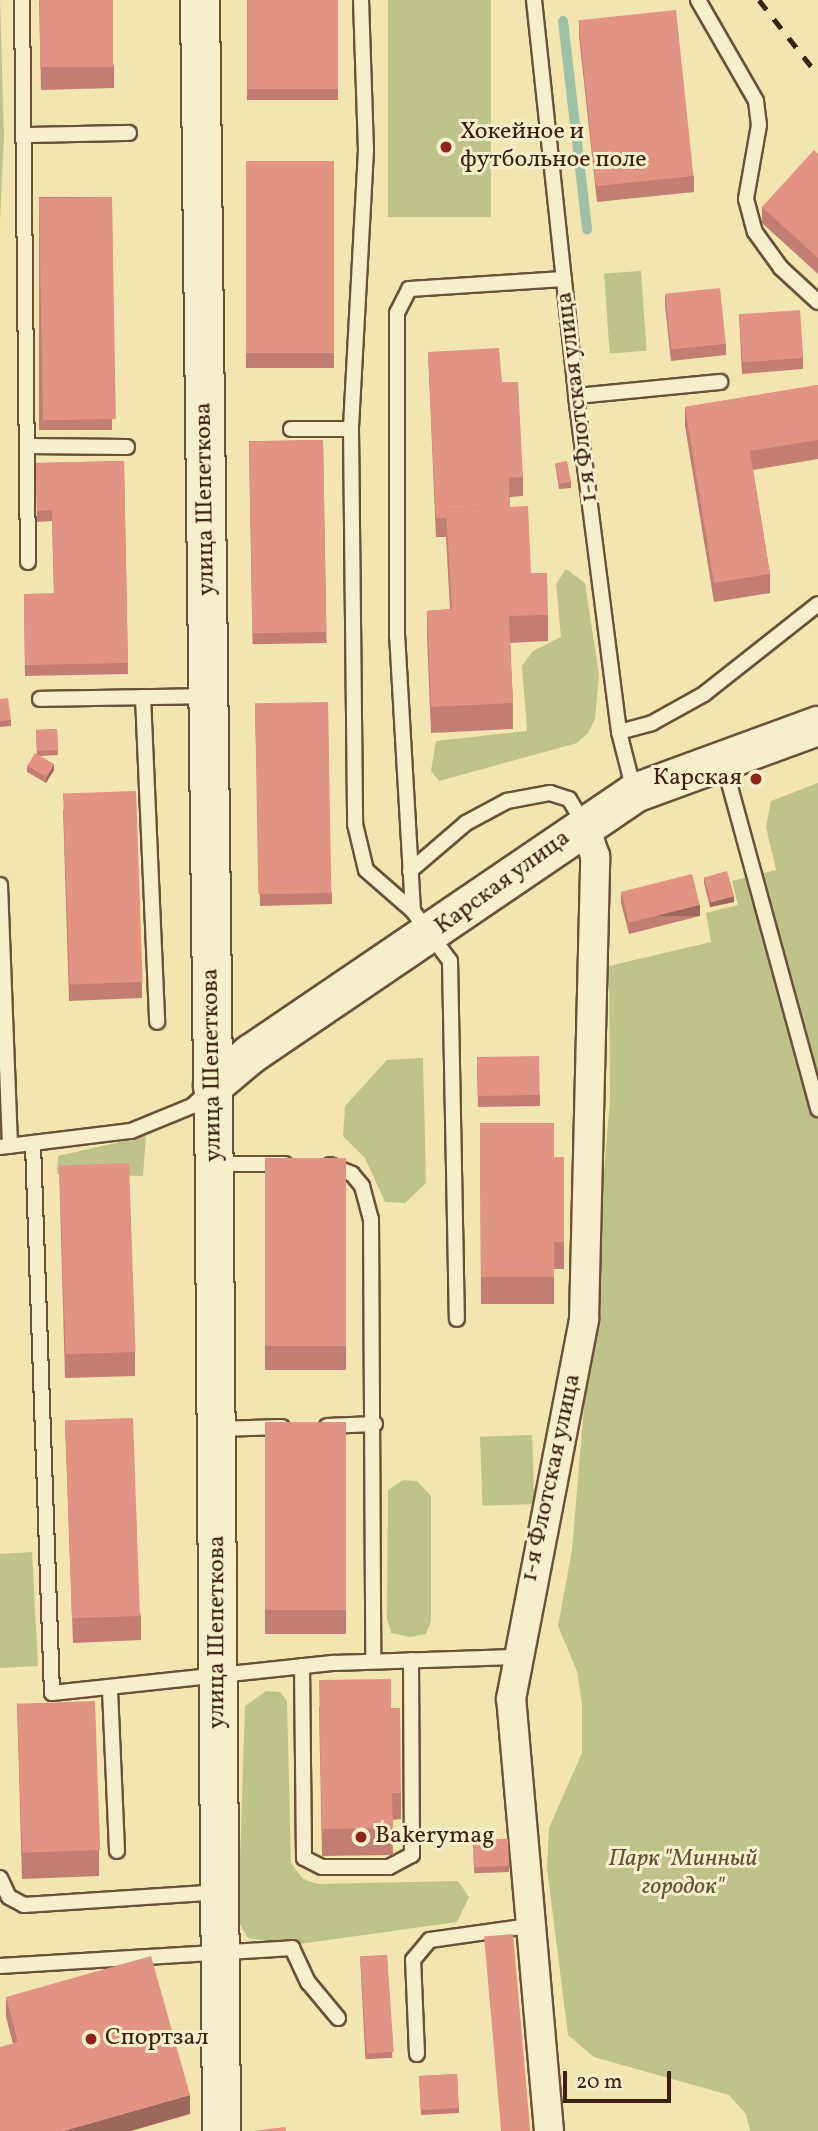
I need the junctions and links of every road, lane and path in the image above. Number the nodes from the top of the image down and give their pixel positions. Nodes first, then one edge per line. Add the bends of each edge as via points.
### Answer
1 (22, 0) edge
2 (200, 0) edge
3 (361, 0) edge
4 (534, 0) edge
5 (698, 0) edge
6 (129, 133) dead end
7 (24, 135) junction
8 (564, 279) junction
9 (818, 302) edge
10 (720, 382) dead end
11 (576, 396) junction
12 (291, 429) dead end
13 (351, 429) junction
14 (28, 446) junction
15 (127, 447) dead end
16 (28, 562) dead end
17 (818, 604) edge
18 (209, 696) junction
19 (143, 697) junction
20 (40, 699) dead end
21 (818, 726) edge
22 (619, 732) junction
23 (722, 757) junction
24 (635, 793) junction
25 (584, 824) junction
26 (410, 871) junction
27 (0, 885) edge
28 (1, 916) edge
29 (422, 923) junction
30 (157, 1022) dead end
31 (3, 1047) edge
32 (213, 1086) junction
33 (818, 1109) edge
34 (33, 1144) junction
35 (5, 1147) edge
36 (215, 1164) junction
37 (457, 1319) dead end
38 (374, 1424) junction
39 (217, 1429) junction
40 (515, 1657) junction
41 (411, 1660) junction
42 (373, 1661) junction
43 (302, 1666) junction
44 (219, 1676) junction
45 (110, 1690) junction
46 (117, 1851) dead end
47 (0, 1878) edge
48 (220, 1892) junction
49 (528, 1926) junction
50 (220, 1953) junction
51 (2, 1969) edge
52 (338, 2018) dead end
53 (417, 2054) dead end
54 (222, 2131) edge
55 (549, 2131) edge

1 - 7 lane
2 - 18 main road, улица Шепеткова
3 - 13 lane via 366,150
4 - 8 lane, 1-я Флотская улица
5 - 9 lane via 756,101 760,125 747,199 755,232 780,268
6 - 7 lane
7 - 14 lane
8 - 11 lane, 1-я Флотская улица
8 - 26 lane via 409,289 397,313 397,636
10 - 11 lane
11 - 22 lane, 1-я Флотская улица
12 - 13 lane
13 - 29 lane via 355,824 366,870
14 - 15 lane
14 - 16 lane
17 - 22 lane via 704,694 652,723
18 - 19 lane
18 - 32 main road, улица Шепеткова
19 - 20 lane
19 - 30 lane
21 - 23 main road, Карская улица
22 - 24 lane, 1-я Флотская улица
23 - 24 main road, Карская улица
23 - 33 lane
24 - 25 main road, Карская улица
25 - 26 lane via 569,799 550,793 507,801 466,823
25 - 29 main road, Карская улица
25 - 40 street, 1-я Флотская улица via 595,856 584,1319
26 - 29 lane
27 - 28 lane
28 - 31 lane
29 - 32 main road, Карская улица
29 - 37 lane via 450,961
31 - 35 lane
32 - 34 lane via 192,1106 131,1131
32 - 36 street, улица Шепеткова
34 - 35 lane
34 - 45 lane via 52,1693
36 - 38 lane via 305,1164 352,1174 368,1201
36 - 39 street, улица Шепеткова
38 - 39 lane
38 - 42 lane
39 - 44 street, улица Шепеткова
40 - 41 lane
40 - 49 street, 1-я Флотская улица via 513,1750
41 - 42 lane
41 - 43 lane via 412,1855 389,1867 322,1867 304,1858
42 - 43 lane
43 - 44 lane
44 - 45 lane
44 - 48 street, улица Шепеткова
45 - 46 lane
47 - 48 lane via 9,1897 24,1905
48 - 50 street, улица Шепеткова
49 - 53 lane via 440,1936 421,1950 413,1960 411,1996
49 - 55 street, 1-я Флотская улица
50 - 51 lane
50 - 52 lane via 292,1948 308,1982
50 - 54 street, улица Шепеткова

